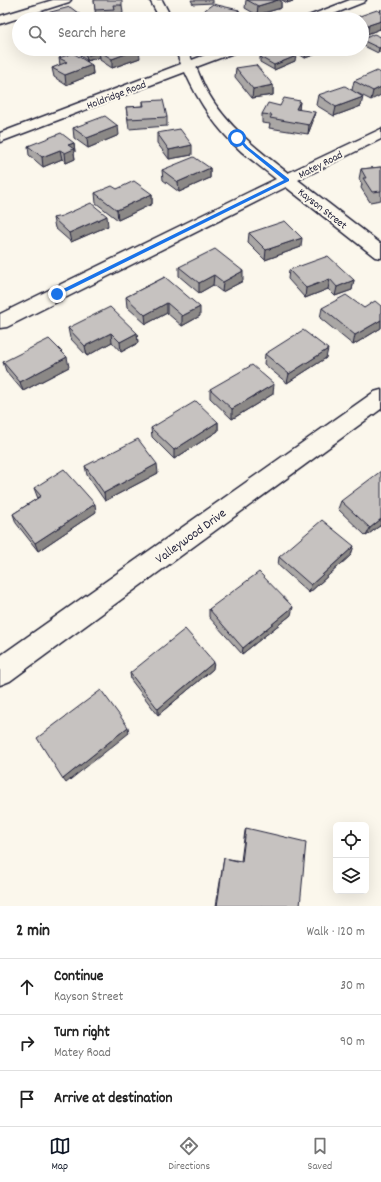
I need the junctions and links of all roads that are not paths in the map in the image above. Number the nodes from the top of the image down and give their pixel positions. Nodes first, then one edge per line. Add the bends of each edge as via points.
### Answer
1 (65, 0) edge
2 (156, 0) edge
3 (360, 0) edge
4 (26, 12) edge
5 (162, 12) edge
6 (328, 12) edge
7 (12, 16) edge
8 (0, 20) edge
9 (186, 56) edge
10 (214, 56) edge
11 (190, 65) junction
12 (381, 133) edge
13 (0, 138) edge
14 (287, 180) junction
15 (381, 253) edge
16 (0, 322) edge
17 (381, 398) edge
18 (0, 672) edge

1 - 4 street
2 - 5 street
3 - 6 street
7 - 8 street
9 - 11 street, Kayson Street
10 - 11 street, Holdridge Road
11 - 13 street, Holdridge Road
11 - 14 street, Kayson Street via 201,93 219,119 246,148
12 - 14 street, Matey Road
14 - 15 street, Kayson Street
14 - 16 street, Matey Road
17 - 18 street, Valleywood Drive

